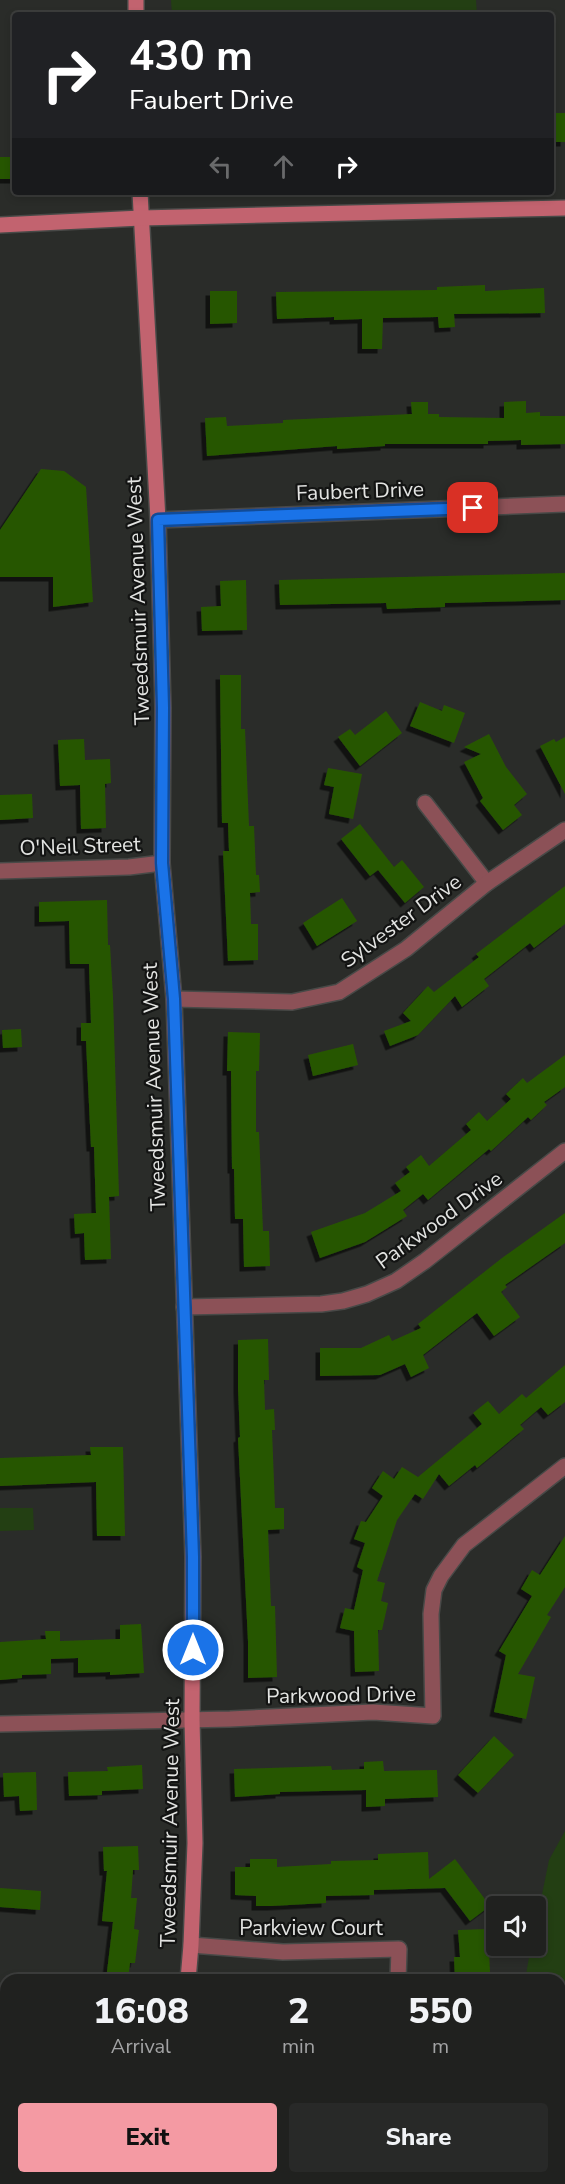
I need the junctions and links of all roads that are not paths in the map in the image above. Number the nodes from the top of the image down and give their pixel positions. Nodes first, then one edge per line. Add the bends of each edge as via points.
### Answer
1 (140, 195) edge
2 (565, 208) edge
3 (141, 218) junction
4 (0, 225) edge
5 (565, 504) edge
6 (158, 520) junction
7 (425, 803) dead end
8 (565, 830) edge
9 (162, 863) junction
10 (0, 871) edge
11 (487, 883) junction
12 (174, 999) junction
13 (565, 1151) edge
14 (184, 1306) junction
15 (565, 1466) edge
16 (192, 1720) junction
17 (0, 1724) edge
18 (191, 1945) junction
19 (189, 1974) edge
20 (398, 1974) edge

1 - 3 street, Tweedsmuir Avenue West
2 - 3 street
3 - 4 street
3 - 6 street, Tweedsmuir Avenue West
5 - 6 street, Faubert Drive
6 - 9 street, Tweedsmuir Avenue West
7 - 11 street
8 - 11 street, Sylvester Drive
9 - 10 street, O'Neil Street
9 - 12 street, Tweedsmuir Avenue West
11 - 12 street, Sylvester Drive via 406,949 339,992 292,1002
12 - 14 street, Tweedsmuir Avenue West
13 - 14 street, Parkwood Drive via 425,1261 396,1281 366,1294 321,1304
14 - 16 street, Tweedsmuir Avenue West via 193,1557
15 - 16 street, Parkwood Drive via 464,1545 441,1576 434,1590 431,1614 433,1716 373,1712
16 - 17 street
16 - 18 street, Tweedsmuir Avenue West via 195,1843
18 - 19 street, Tweedsmuir Avenue West
18 - 20 street, Parkview Court via 283,1952 399,1949

